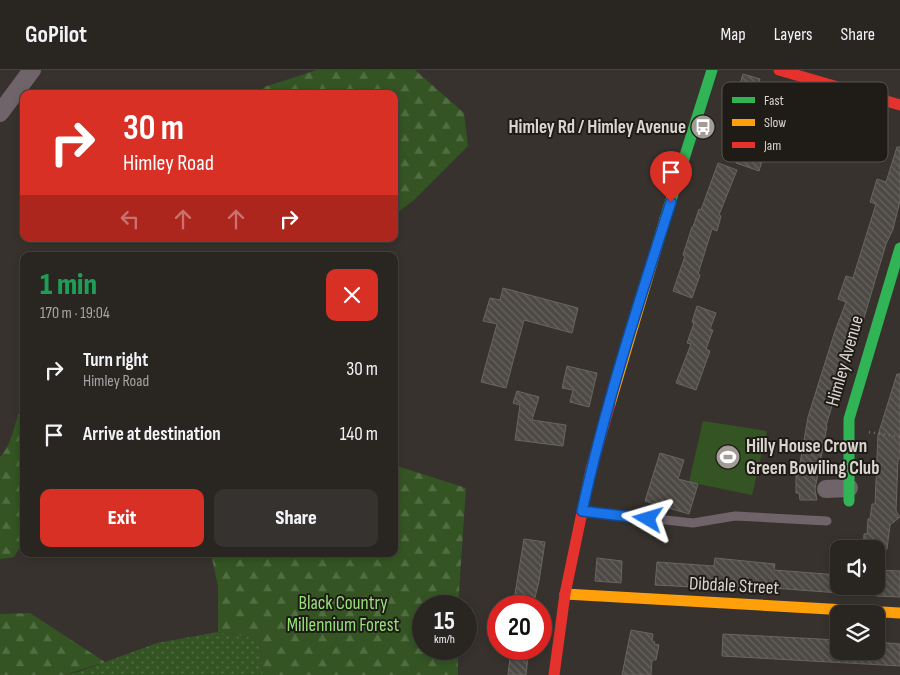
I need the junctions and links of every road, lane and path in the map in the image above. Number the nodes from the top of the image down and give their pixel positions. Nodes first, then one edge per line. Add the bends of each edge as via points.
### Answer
1 (32, 70) edge
2 (712, 70) edge
3 (779, 70) edge
4 (832, 82) edge
5 (888, 101) edge
6 (900, 105) edge
7 (0, 113) edge
8 (900, 248) edge
9 (849, 430) junction
10 (900, 437) edge
11 (826, 488) dead end
12 (849, 494) joint
13 (582, 511) junction
14 (827, 521) dead end
15 (565, 594) junction
16 (900, 613) edge
17 (554, 675) edge

1 - 7 street
2 - 13 street via 630,332
3 - 4 street
5 - 6 street
8 - 9 street, Himley Avenue
9 - 10 path
9 - 12 street, Himley Avenue
11 - 12 street, Himley Avenue
13 - 14 lane via 693,522 736,516
13 - 15 street
15 - 16 street, Dibdale Street
15 - 17 street

